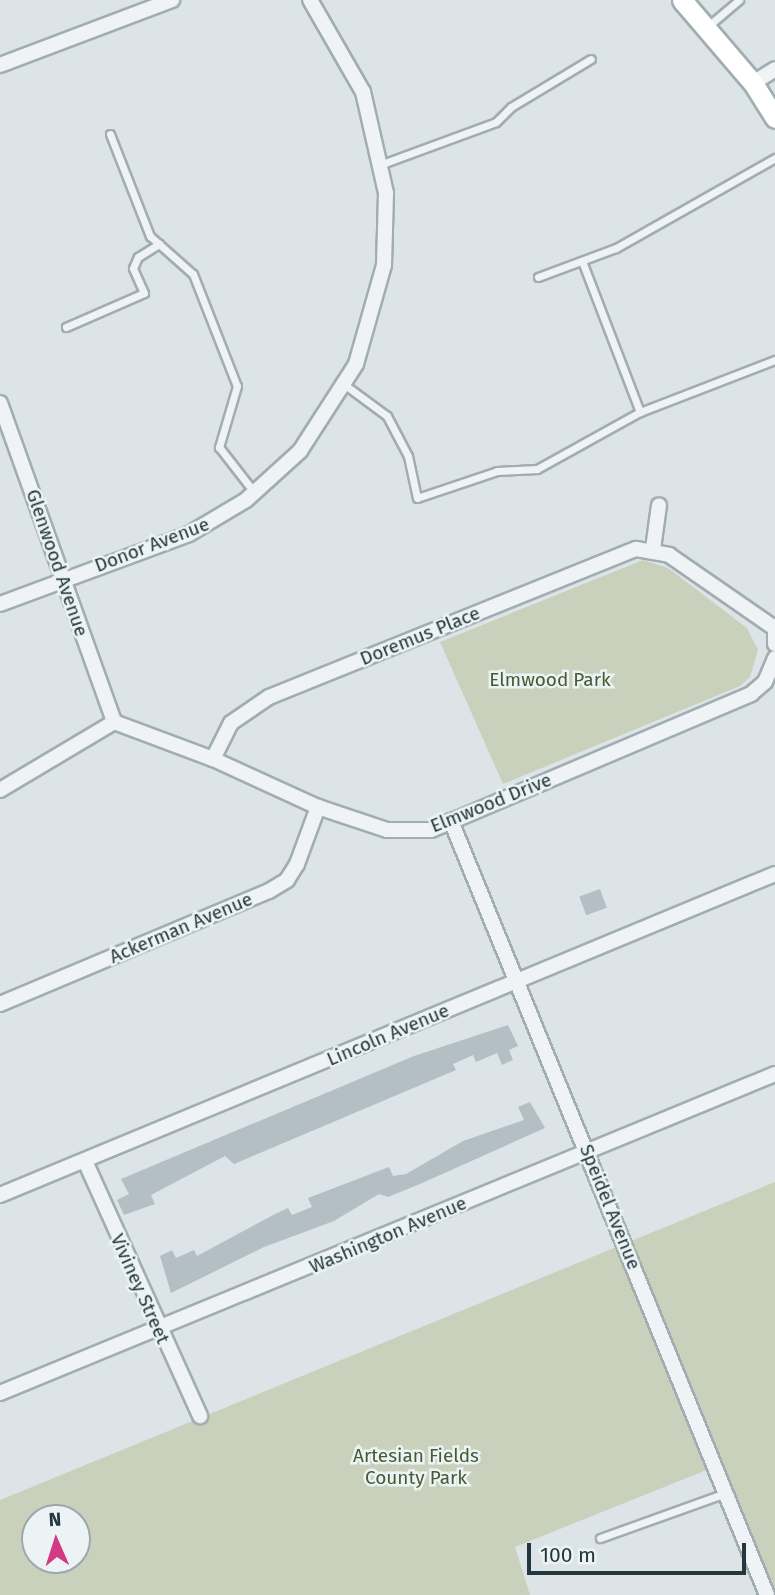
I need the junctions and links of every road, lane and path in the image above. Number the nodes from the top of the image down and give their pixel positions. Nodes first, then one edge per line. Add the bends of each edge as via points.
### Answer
1 (172, 0) edge
2 (312, 0) edge
3 (682, 0) edge
4 (739, 0) edge
5 (706, 28) junction
6 (592, 59) dead end
7 (0, 65) edge
8 (775, 69) edge
9 (753, 83) junction
10 (775, 118) edge
11 (110, 134) dead end
12 (775, 158) edge
13 (382, 163) junction
14 (159, 244) junction
15 (582, 261) junction
16 (538, 277) dead end
17 (66, 327) dead end
18 (775, 360) edge
19 (345, 386) junction
20 (0, 403) edge
21 (640, 412) junction
22 (3, 420) edge
23 (254, 493) junction
24 (659, 505) dead end
25 (653, 549) junction
26 (63, 578) junction
27 (0, 604) edge
28 (774, 626) edge
29 (775, 644) edge
30 (775, 658) edge
31 (114, 722) junction
32 (213, 758) junction
33 (0, 790) edge
34 (318, 807) junction
35 (451, 821) junction
36 (775, 874) edge
37 (517, 982) junction
38 (0, 1004) edge
39 (775, 1074) edge
40 (588, 1152) junction
41 (85, 1161) junction
42 (0, 1195) edge
43 (157, 1330) junction
44 (0, 1393) edge
45 (200, 1416) dead end
46 (727, 1493) junction
47 (600, 1538) dead end
48 (767, 1595) edge

1 - 7 street
2 - 13 street, Donor Avenue via 363,92
3 - 5 street
4 - 5 lane
5 - 9 street
6 - 13 lane via 511,107 496,122
8 - 9 street
9 - 10 street
11 - 14 lane via 150,236
12 - 15 lane via 627,242
13 - 19 street, Donor Avenue via 384,265 369,330
14 - 17 lane via 138,257 133,268 144,293
14 - 23 lane via 193,274 237,386 219,447
15 - 16 lane
15 - 21 lane
18 - 21 lane
19 - 21 lane via 387,416 408,456 417,498 497,471 537,469
19 - 23 street, Donor Avenue via 300,451
20 - 22 street, Glenwood Avenue
22 - 26 street, Glenwood Avenue
23 - 26 street, Donor Avenue via 189,534
24 - 25 street
25 - 28 street
25 - 32 street, Doremus Place via 636,548 269,696 231,723
26 - 27 street, Donor Avenue
26 - 31 street, Glenwood Avenue
28 - 29 street
30 - 35 street, Elmwood Drive via 765,682 751,694
31 - 32 street, Elmwood Drive
31 - 33 street
32 - 34 street, Elmwood Drive
34 - 35 street, Elmwood Drive via 387,830 431,830
34 - 38 street, Ackerman Avenue via 297,864 287,880 270,891
35 - 37 street, Speidel Avenue
36 - 37 street, Lincoln Avenue
37 - 40 street, Speidel Avenue
37 - 41 street, Lincoln Avenue
39 - 40 street, Washington Avenue
40 - 43 street, Washington Avenue
40 - 46 street, Speidel Avenue
41 - 42 street, Lincoln Avenue
41 - 43 street, Viviney Street
43 - 44 street, Washington Avenue
43 - 45 street, Viviney Street
46 - 47 lane
46 - 48 street, Speidel Avenue

